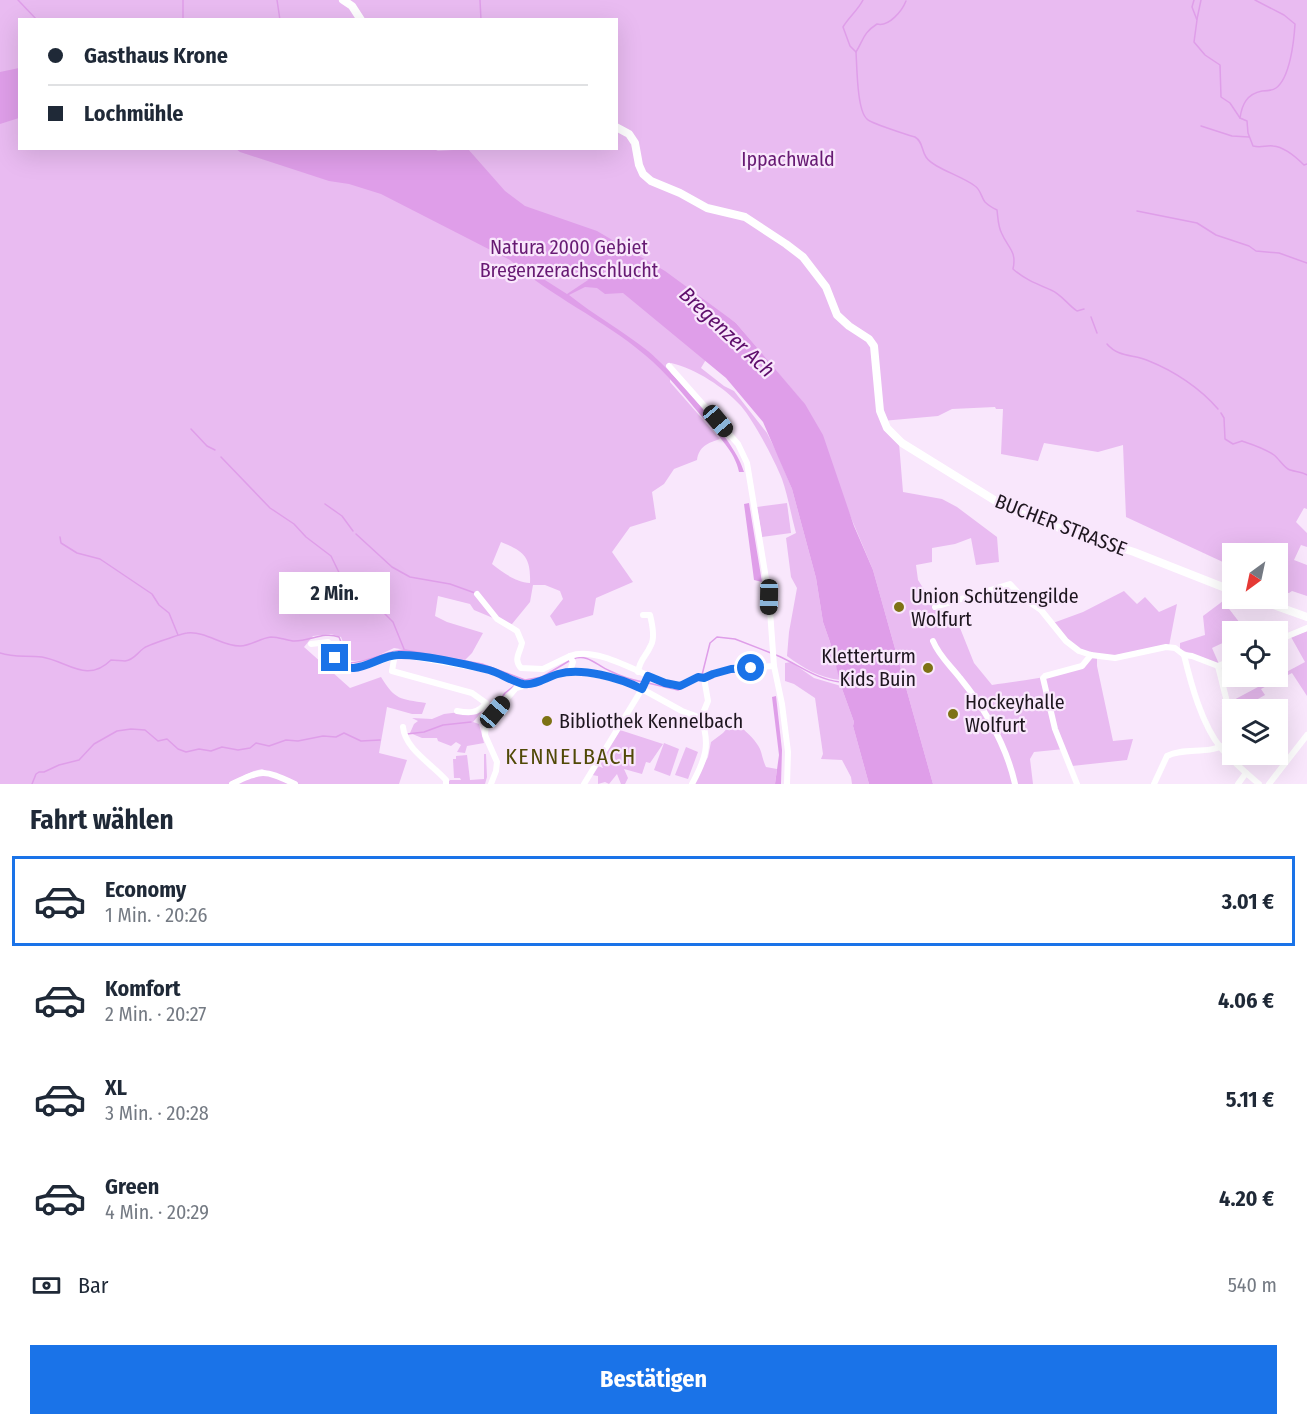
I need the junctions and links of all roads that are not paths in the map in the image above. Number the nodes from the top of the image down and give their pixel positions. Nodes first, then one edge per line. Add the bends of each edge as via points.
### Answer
1 (343, 0) edge
2 (360, 18) edge
3 (618, 128) edge
4 (669, 366) dead end
5 (1222, 587) edge
6 (477, 594) dead end
7 (935, 607) dead end
8 (1285, 609) edge
9 (643, 615) dead end
10 (1307, 617) edge
11 (1307, 628) edge
12 (1288, 636) edge
13 (933, 640) dead end
14 (311, 644) dead end
15 (395, 654) junction
16 (1091, 656) junction
17 (1184, 656) junction
18 (571, 659) junction
19 (1222, 664) edge
20 (774, 666) junction
21 (1218, 666) junction
22 (570, 671) junction
23 (638, 672) junction
24 (647, 678) junction
25 (701, 678) junction
26 (524, 684) junction
27 (643, 688) junction
28 (457, 711) dead end
29 (701, 718) junction
30 (403, 727) dead end
31 (1307, 735) edge
32 (1221, 747) junction
33 (1246, 773) junction
34 (232, 784) edge
35 (296, 784) edge
36 (446, 784) edge
37 (491, 784) edge
38 (584, 784) edge
39 (692, 784) edge
40 (787, 784) edge
41 (1015, 784) edge
42 (1077, 784) edge
43 (1154, 784) edge
44 (1238, 784) edge
45 (1259, 784) edge
46 (1269, 784) edge

1 - 2 street
3 - 5 street, BUCHER STRASSE via 635,143 639,165 651,181 707,208 745,217 803,257 826,287 837,315 874,346 880,411 887,428 902,443 999,504
4 - 20 street via 745,457 768,586
6 - 18 street via 497,619 514,627 520,637 522,643 516,657 521,668 543,669
7 - 16 street via 1010,584 1041,610 1066,640
8 - 10 street
9 - 23 street via 650,615 653,640
11 - 12 street
13 - 41 street via 995,729
14 - 15 street via 328,642 336,660 346,667 363,666
15 - 26 street via 488,670
15 - 28 street via 392,671 472,693 486,703 478,711
16 - 17 street via 1115,658 1166,647 1175,648
16 - 42 street via 1082,666 1043,678 1055,729
17 - 21 street
17 - 32 street via 1207,725
18 - 22 street
18 - 23 street via 582,652
19 - 21 street
20 - 25 street via 731,669
20 - 40 street via 788,752
21 - 32 street via 1232,718 1226,744
22 - 26 street
22 - 27 street
23 - 24 street
24 - 25 street via 680,686
24 - 27 street
25 - 29 street via 708,701
26 - 37 street via 509,694 484,725 497,762
27 - 29 street
27 - 38 street
29 - 39 street via 706,732 706,754
30 - 36 street via 411,746
31 - 46 street
32 - 33 street
32 - 43 street via 1167,756
33 - 44 street
33 - 45 street
34 - 35 street via 257,772

